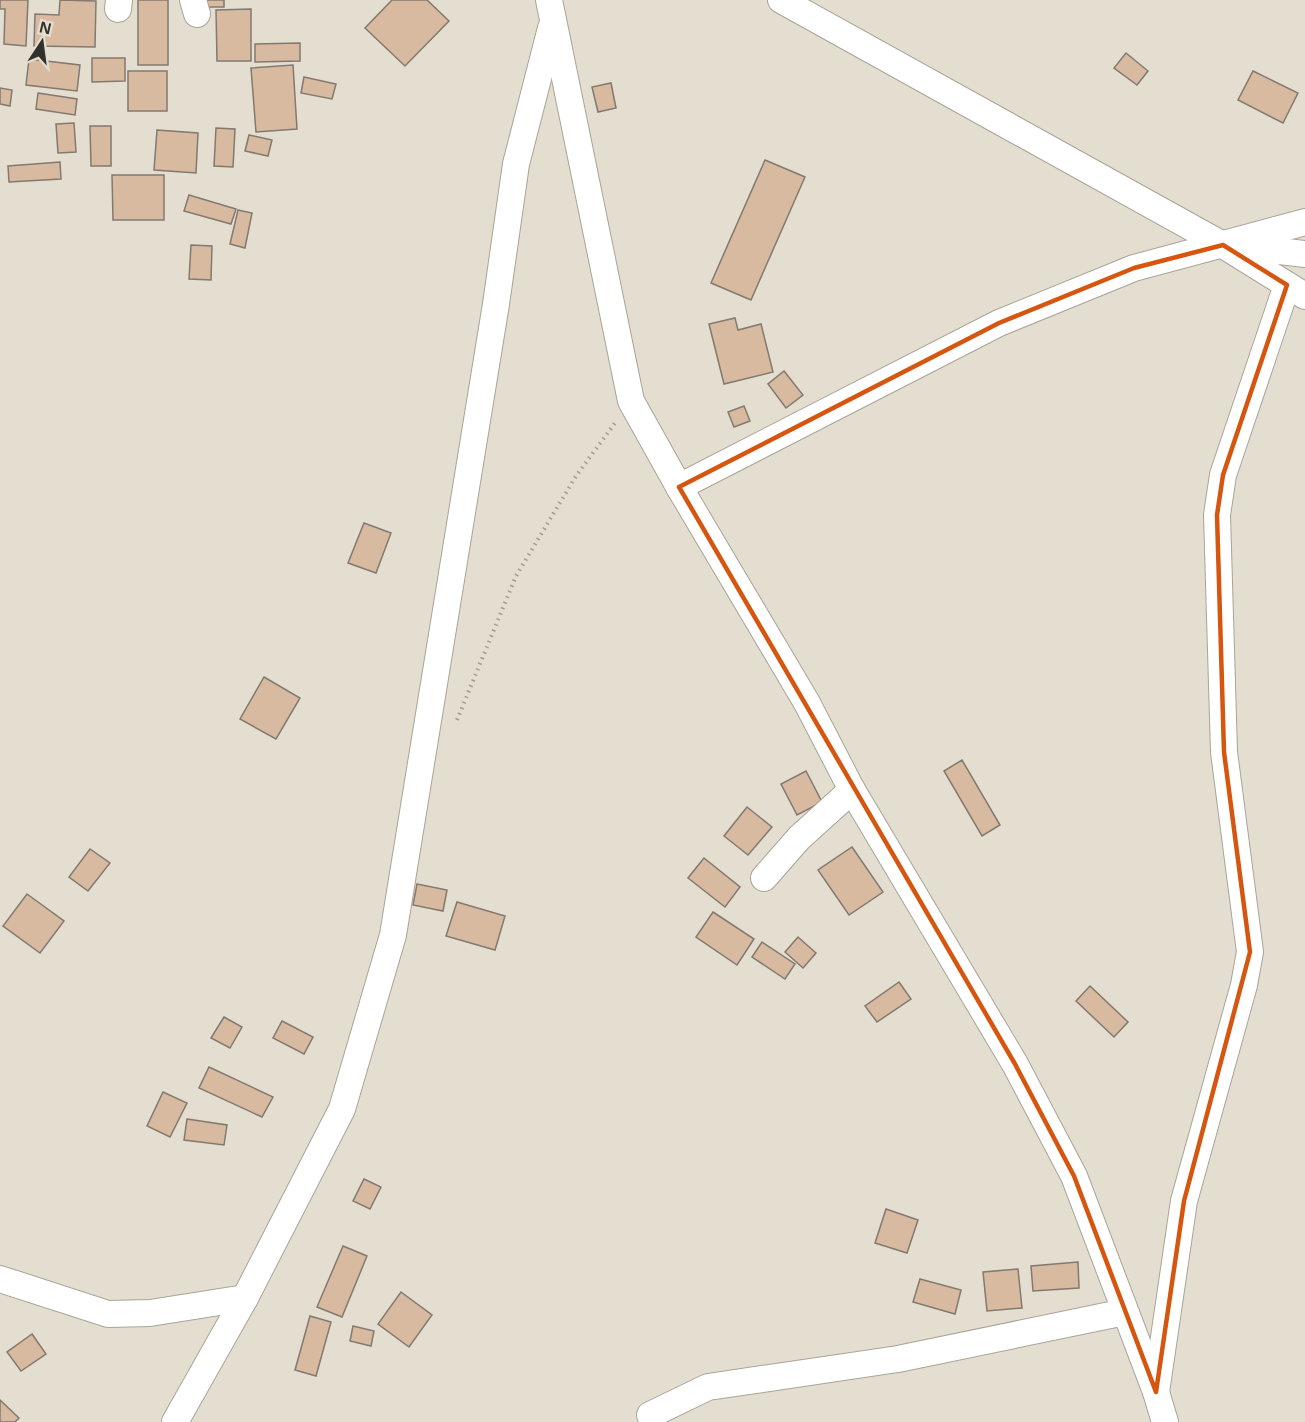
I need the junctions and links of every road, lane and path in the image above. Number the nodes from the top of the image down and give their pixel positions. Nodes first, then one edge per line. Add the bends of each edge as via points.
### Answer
1 (781, 0) edge
2 (551, 11) edge
3 (1305, 222) edge
4 (1223, 245) junction
5 (1305, 254) edge
6 (1296, 290) edge
7 (631, 401) junction
8 (679, 487) junction
9 (453, 727) dead end
10 (852, 790) junction
11 (764, 878) dead end
12 (0, 1280) edge
13 (244, 1298) junction
14 (1125, 1312) junction
15 (1156, 1392) junction
16 (650, 1415) dead end
17 (175, 1422) edge
18 (1165, 1422) edge

1 - 4 street
2 - 7 street
2 - 13 street via 516,164 393,935 342,1109
3 - 4 street
4 - 5 street
4 - 6 street
4 - 8 street via 1134,268 999,324
6 - 15 street via 1226,465 1217,515 1224,752 1250,952 1184,1202
7 - 8 street
7 - 9 path via 576,476 516,576
8 - 10 street via 807,703
10 - 11 street via 799,838
10 - 14 street via 1015,1064 1074,1176
12 - 13 street via 108,1314 150,1313
13 - 17 street
14 - 15 street
14 - 16 street via 898,1359 708,1387
15 - 18 street

